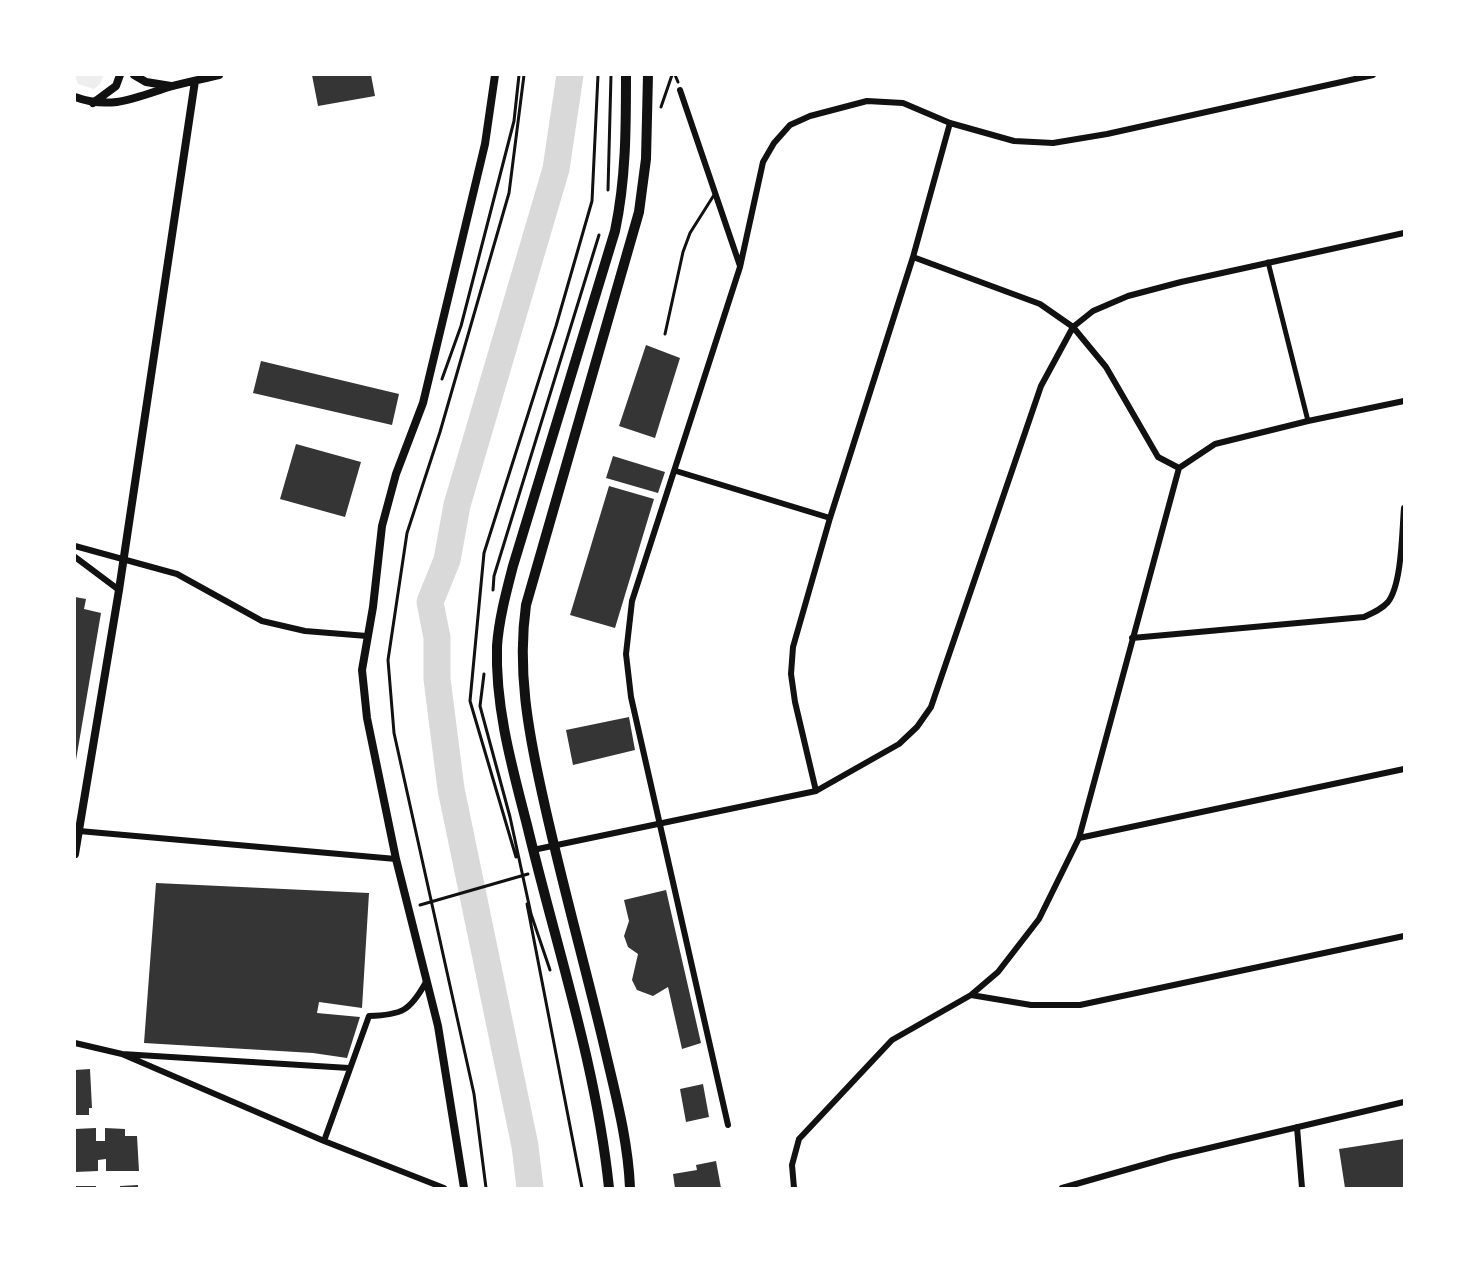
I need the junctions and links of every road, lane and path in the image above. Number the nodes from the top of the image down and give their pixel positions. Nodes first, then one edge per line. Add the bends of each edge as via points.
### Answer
1 (120, 75) edge
2 (134, 75) edge
3 (219, 75) edge
4 (495, 75) edge
5 (519, 75) edge
6 (524, 75) edge
7 (611, 75) edge
8 (626, 75) edge
9 (648, 75) edge
10 (672, 75) edge
11 (1373, 75) edge
12 (195, 81) junction
13 (171, 87) junction
14 (680, 90) dead end
15 (75, 97) edge
16 (93, 104) junction
17 (658, 116) dead end
18 (950, 123) junction
19 (715, 194) junction
20 (607, 198) dead end
21 (600, 231) dead end
22 (1404, 233) edge
23 (913, 257) junction
24 (1268, 262) junction
25 (740, 267) junction
26 (1073, 327) junction
27 (665, 334) dead end
28 (441, 381) dead end
29 (1404, 401) edge
30 (1308, 421) junction
31 (1179, 468) junction
32 (676, 471) junction
33 (1404, 508) edge
34 (830, 518) junction
35 (75, 546) edge
36 (75, 557) edge
37 (124, 559) junction
38 (119, 590) junction
39 (492, 599) dead end
40 (367, 636) junction
41 (1131, 638) junction
42 (484, 670) dead end
43 (1404, 769) edge
44 (816, 791) junction
45 (658, 822) junction
46 (79, 831) junction
47 (1079, 838) junction
48 (554, 846) junction
49 (533, 850) junction
50 (75, 854) edge
51 (396, 860) junction
52 (521, 874) junction
53 (539, 875) junction
54 (417, 894) dead end
55 (429, 902) junction
56 (423, 916) dead end
57 (1404, 936) edge
58 (552, 976) dead end
59 (426, 982) junction
60 (971, 994) junction
61 (75, 1043) edge
62 (122, 1054) junction
63 (349, 1068) junction
64 (1404, 1102) edge
65 (728, 1125) dead end
66 (1297, 1127) junction
67 (324, 1141) junction
68 (444, 1188) edge
69 (464, 1188) edge
70 (486, 1188) edge
71 (609, 1188) edge
72 (630, 1188) edge
73 (794, 1188) edge
74 (1062, 1188) edge
75 (1302, 1188) edge

1 - 16 street via 116,86
2 - 13 street
3 - 12 street
4 - 40 street via 482,155 423,403 396,474 382,526
5 - 28 path via 511,132 461,326
6 - 55 path via 509,192 407,533 388,660 394,734
7 - 20 path
8 - 49 main road via 626,156 615,231 501,616 498,678 505,737
9 - 48 main road via 646,159 639,212 526,604 521,641 522,691
10 - 17 path
11 - 18 street via 1053,143 1014,141
12 - 13 street
12 - 37 street
13 - 16 street via 128,101
14 - 19 street
15 - 16 street
18 - 23 street
18 - 25 street via 903,103 867,101 790,125 763,162
19 - 25 street
19 - 27 lane via 690,233 683,252
21 - 39 path via 494,576
22 - 24 street
23 - 26 street via 1040,304
23 - 34 street
24 - 26 street via 1128,296 1093,311
24 - 30 street
25 - 32 street
26 - 31 street via 1106,367 1158,457
26 - 44 street via 1041,386 931,706 899,744
29 - 30 street
30 - 31 street via 1215,444
31 - 41 street
32 - 34 street
32 - 45 street via 632,601 626,654 631,697
33 - 41 street via 1396,586 1380,610 1364,617
34 - 44 street via 793,647 791,674
35 - 37 street
36 - 38 street
37 - 38 street
37 - 40 street via 177,574 262,621 305,631
38 - 46 street
40 - 51 street via 362,670 367,718
41 - 47 street
42 - 52 path via 480,706
43 - 47 street
44 - 45 street
45 - 48 street
45 - 65 street
46 - 50 street
46 - 51 street
47 - 60 street via 1038,919 998,972
48 - 49 street
48 - 72 main road via 617,1103
49 - 53 main road
51 - 59 street
52 - 53 path
52 - 55 path
52 - 58 path
53 - 71 main road via 577,1010
54 - 56 path
55 - 70 path via 474,1094
57 - 60 street via 1080,1005 1031,1005
59 - 63 street via 413,1005 393,1016 369,1016
59 - 69 street via 438,1026
60 - 73 street via 892,1040 799,1139 792,1165
61 - 62 street
62 - 63 street
62 - 67 street
63 - 67 street
64 - 66 street
66 - 74 street
66 - 75 street
67 - 68 street

